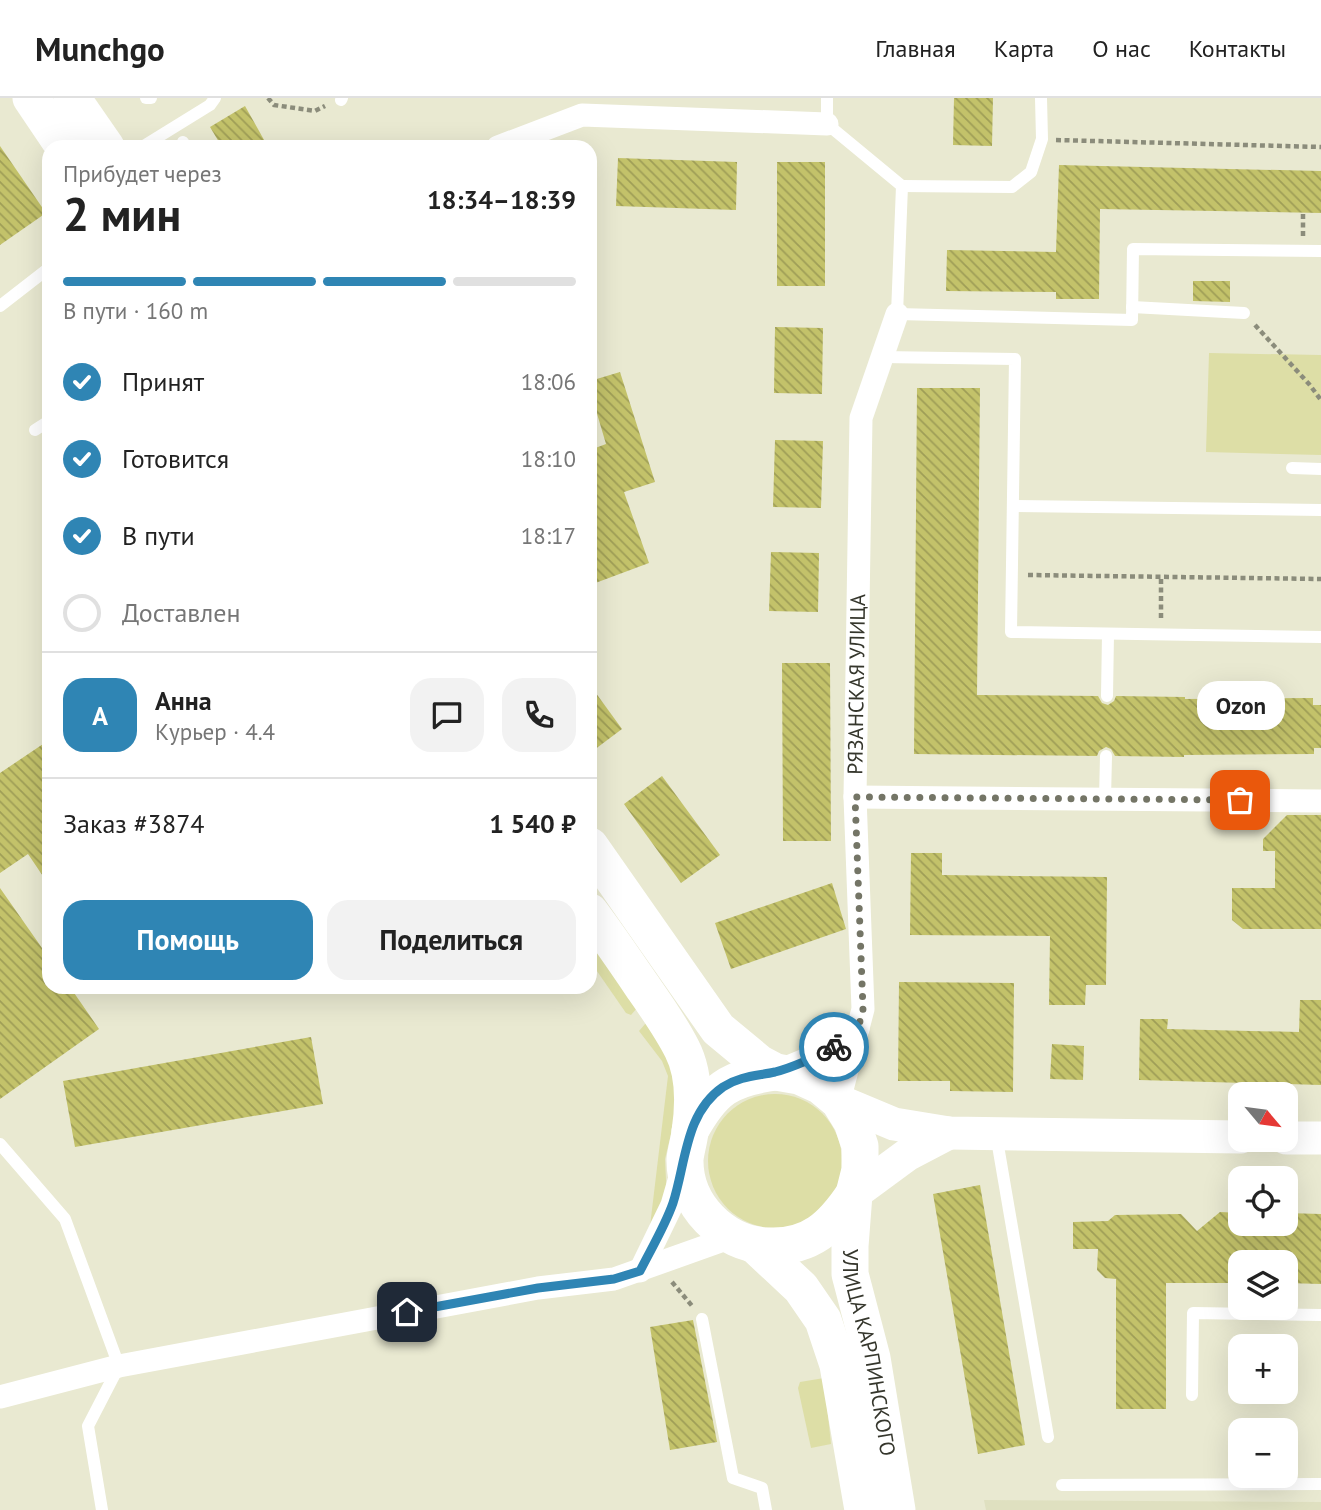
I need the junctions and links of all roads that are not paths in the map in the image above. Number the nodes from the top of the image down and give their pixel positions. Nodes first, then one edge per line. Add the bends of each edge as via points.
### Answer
1 (31, 98) edge
2 (72, 98) edge
3 (215, 98) edge
4 (827, 98) edge
5 (1041, 98) edge
6 (827, 124) junction
7 (59, 140) edge
8 (101, 140) edge
9 (154, 140) edge
10 (516, 140) edge
11 (902, 186) junction
12 (1321, 251) edge
13 (42, 273) edge
14 (0, 306) edge
15 (1132, 307) junction
16 (1244, 313) road end
17 (897, 314) junction
18 (882, 358) junction
19 (42, 426) edge
20 (36, 430) dead end
21 (1292, 468) dead end
22 (1321, 469) edge
23 (1013, 506) junction
24 (1321, 510) edge
25 (1108, 634) junction
26 (1321, 637) edge
27 (1107, 696) dead end
28 (1106, 756) dead end
29 (855, 797) junction
30 (1105, 799) junction
31 (1321, 801) edge
32 (597, 856) edge
33 (597, 924) edge
34 (858, 1029) junction
35 (776, 1072) junction
36 (839, 1101) junction
37 (949, 1133) junction
38 (996, 1134) junction
39 (1228, 1137) edge
40 (1298, 1138) edge
41 (1321, 1138) edge
42 (0, 1144) edge
43 (688, 1145) junction
44 (854, 1194) junction
45 (743, 1241) junction
46 (640, 1271) junction
47 (1321, 1315) edge
48 (702, 1319) road end
49 (119, 1366) junction
50 (1192, 1395) dead end
51 (0, 1397) edge
52 (1048, 1437) dead end
53 (1321, 1484) edge
54 (1062, 1485) dead end
55 (103, 1510) edge
56 (766, 1510) edge
57 (863, 1510) edge
58 (897, 1510) edge

1 - 7 main road
2 - 8 main road
3 - 9 lane via 211,105
4 - 6 lane
5 - 11 lane via 1042,139 1031,172 1013,187
6 - 10 street via 582,115
6 - 11 lane
11 - 17 lane
12 - 15 lane via 1133,250
13 - 14 lane
15 - 16 lane
15 - 17 lane via 1132,320
17 - 18 street, РЯЗАНСКАЯ УЛИЦА
18 - 23 lane via 1016,359
18 - 29 street, РЯЗАНСКАЯ УЛИЦА via 861,418
19 - 20 lane
21 - 22 lane
23 - 24 lane
23 - 25 lane via 1011,632
25 - 26 lane
25 - 27 lane
28 - 30 lane
29 - 30 street
29 - 34 street, РЯЗАНСКАЯ УЛИЦА via 863,1009
30 - 31 street
32 - 35 main road, УЛИЦА КАРПИНСКОГО via 718,1029
33 - 43 main road, УЛИЦА КАРПИНСКОГО via 683,1051 693,1092
34 - 35 street via 831,1049
34 - 36 street, РЯЗАНСКАЯ УЛИЦА
35 - 36 main road, УЛИЦА КАРПИНСКОГО via 821,1086
35 - 43 main road, УЛИЦА КАРПИНСКОГО via 749,1075 723,1087 703,1107
36 - 37 street via 894,1124
36 - 44 main road, УЛИЦА КАРПИНСКОГО via 860,1146
37 - 38 street
37 - 44 street via 907,1155
38 - 39 street
38 - 52 lane
40 - 41 street
42 - 49 lane via 65,1220
43 - 45 main road, УЛИЦА КАРПИНСКОГО via 688,1182 698,1204 713,1223
43 - 46 street via 672,1205
44 - 45 main road, УЛИЦА КАРПИНСКОГО via 837,1219 813,1237 785,1247
44 - 58 main road, УЛИЦА КАРПИНСКОГО via 850,1274 872,1358
45 - 46 street
45 - 57 main road, УЛИЦА КАРПИНСКОГО via 801,1288 823,1320 838,1365
46 - 49 street
47 - 50 lane via 1193,1313
48 - 56 lane via 733,1478 762,1488
49 - 51 street
49 - 55 lane via 88,1426
53 - 54 lane

